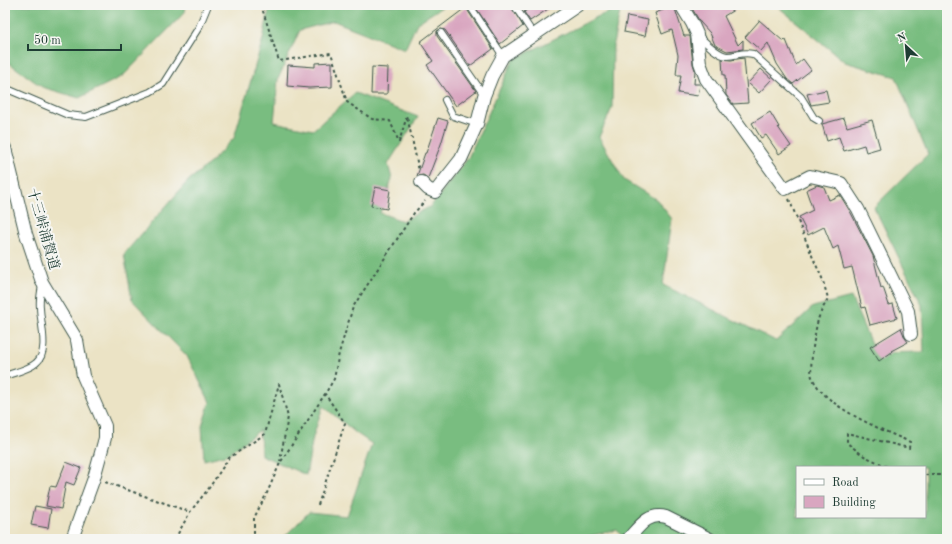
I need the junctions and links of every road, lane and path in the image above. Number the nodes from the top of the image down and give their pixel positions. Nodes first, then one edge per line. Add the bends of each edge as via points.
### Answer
1 (208, 5) edge
2 (261, 5) edge
3 (514, 5) edge
4 (681, 5) edge
5 (571, 7) edge
6 (472, 9) dead end
7 (441, 33) dead end
8 (534, 34) junction
9 (697, 34) junction
10 (503, 56) junction
11 (5, 88) edge
12 (484, 96) junction
13 (444, 100) dead end
14 (819, 121) dead end
15 (478, 124) junction
16 (5, 148) edge
17 (421, 182) joint
18 (785, 189) junction
19 (426, 200) dead end
20 (42, 282) junction
21 (911, 334) dead end
22 (5, 376) edge
23 (325, 394) junction
24 (280, 463) junction
25 (886, 466) edge
26 (926, 475) edge
27 (947, 475) edge
28 (94, 478) junction
29 (318, 505) dead end
30 (190, 512) junction
31 (72, 539) edge
32 (175, 539) edge
33 (254, 539) edge
34 (628, 539) edge
35 (710, 539) edge

1 - 11 lane via 199,27 163,84 150,92 86,117 68,115
2 - 17 path via 279,60 331,53 347,102 372,119 390,121 399,142 407,116
3 - 8 lane
4 - 9 street
5 - 8 street
6 - 10 lane
7 - 12 lane
8 - 10 street
9 - 14 lane via 711,48 726,56 745,52 753,54 800,97 814,118
9 - 18 street via 700,63 706,79
10 - 12 street
12 - 15 street
13 - 15 lane via 453,116
15 - 17 street via 461,159 435,192
16 - 20 street, 十三峠浦賀道 via 26,234
18 - 21 street via 810,176 841,183 858,209 908,311
18 - 25 path via 828,298 818,319 811,376 819,390 853,417 910,442 908,448 847,433 847,443 864,456
19 - 23 path via 414,213 353,307 334,379
20 - 22 lane via 42,356 37,363 28,368
20 - 28 street, 十三峠浦賀道 via 77,340 83,376 105,426 105,438
23 - 24 path
23 - 29 path via 345,423
24 - 30 path via 288,417 279,384 265,434 229,458
24 - 33 path via 254,518
26 - 27 path
28 - 30 path
28 - 31 street, 十三峠浦賀道
30 - 32 path
34 - 35 street via 645,520 656,516 666,517

